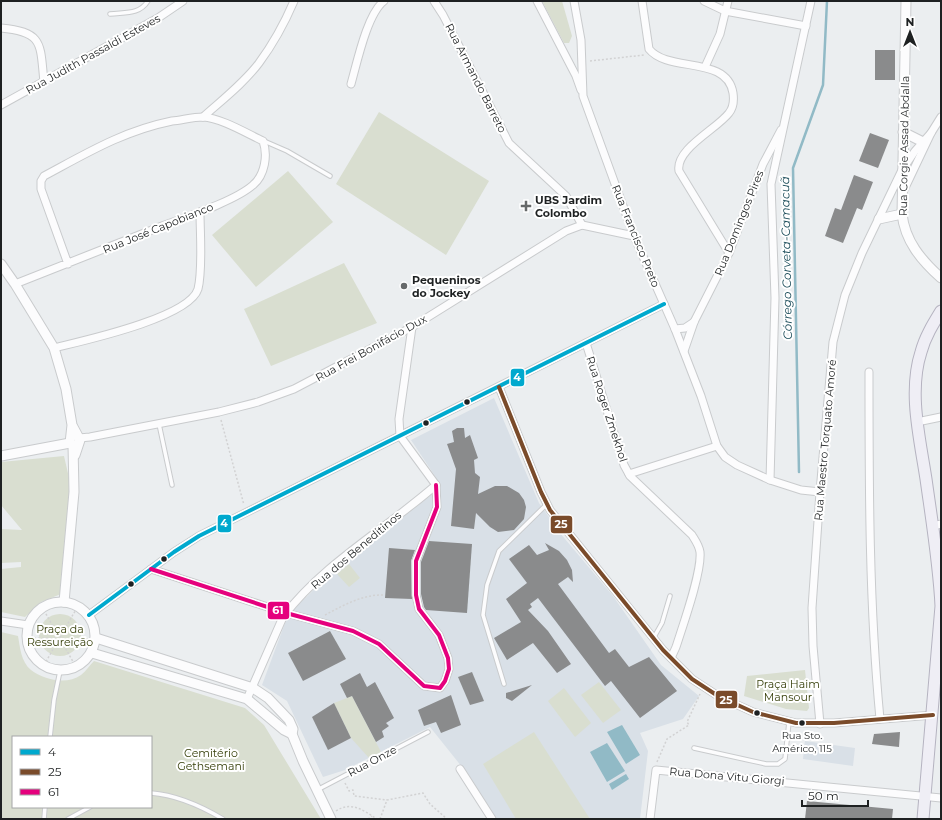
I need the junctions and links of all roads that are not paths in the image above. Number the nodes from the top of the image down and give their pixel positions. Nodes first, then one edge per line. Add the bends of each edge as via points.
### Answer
1 (148, 1) edge
2 (183, 1) edge
3 (294, 1) edge
4 (384, 1) edge
5 (434, 1) edge
6 (537, 1) edge
7 (574, 1) edge
8 (642, 1) edge
9 (704, 1) edge
10 (728, 1) edge
11 (811, 1) edge
12 (906, 1) edge
13 (725, 11) junction
14 (110, 14) dead end
15 (806, 26) junction
16 (1, 28) edge
17 (705, 67) junction
18 (44, 82) junction
19 (351, 84) dead end
20 (583, 96) junction
21 (1, 105) edge
22 (203, 117) junction
23 (941, 117) edge
24 (784, 123) junction
25 (903, 132) junction
26 (931, 133) junction
27 (263, 141) junction
28 (923, 142) junction
29 (902, 170) junction
30 (330, 176) dead end
31 (902, 195) junction
32 (200, 212) junction
33 (902, 214) junction
34 (879, 219) junction
35 (582, 225) junction
36 (634, 236) junction
37 (728, 253) junction
38 (1, 264) edge
39 (68, 264) junction
40 (941, 278) edge
41 (15, 284) junction
42 (664, 304) junction
43 (941, 311) edge
44 (694, 322) junction
45 (412, 326) junction
46 (685, 328) junction
47 (675, 329) junction
48 (688, 340) junction
49 (586, 343) junction
50 (54, 348) junction
51 (684, 351) junction
52 (870, 372) dead end
53 (499, 387) junction
54 (941, 417) edge
55 (917, 422) junction
56 (159, 424) junction
57 (400, 436) junction
58 (75, 441) junction
59 (717, 446) junction
60 (2, 456) edge
61 (629, 474) junction
62 (770, 480) junction
63 (172, 485) dead end
64 (436, 485) junction
65 (820, 492) junction
66 (547, 504) junction
67 (937, 525) edge
68 (151, 570) junction
69 (670, 596) dead end
70 (64, 602) junction
71 (286, 613) junction
72 (89, 615) junction
73 (1, 621) edge
74 (28, 625) junction
75 (96, 638) junction
76 (653, 638) junction
77 (92, 653) junction
78 (671, 658) junction
79 (60, 671) junction
80 (504, 684) dead end
81 (253, 688) junction
82 (247, 699) junction
83 (933, 715) junction
84 (880, 720) junction
85 (790, 722) junction
86 (820, 724) junction
87 (428, 732) dead end
88 (292, 734) junction
89 (50, 736) edge
90 (694, 748) dead end
91 (460, 769) dead end
92 (316, 790) junction
93 (152, 793) edge
94 (925, 796) junction
95 (941, 798) edge
96 (44, 808) edge
97 (88, 808) edge
98 (330, 817) edge
99 (44, 819) edge
100 (68, 819) edge
101 (223, 819) edge
102 (492, 819) edge
103 (650, 819) edge
104 (923, 819) edge

1 - 14 lane via 143,9 136,12
2 - 18 street, Rua Judith Passaldi Esteves via 158,18
3 - 22 street via 258,64
4 - 19 street via 380,4 367,31
5 - 35 street, Rua Armando Barreto via 509,143 566,196
6 - 20 street via 576,76
7 - 20 street, Rua Francisco Preto via 581,40
8 - 17 street via 649,49 653,54 674,62
9 - 13 street
10 - 13 street
11 - 15 street
12 - 25 street, Rua Corgie Assad Abdalla
13 - 15 street
13 - 17 street via 720,34
15 - 24 street
16 - 18 street via 30,34 36,39 40,46
17 - 37 street via 728,81 732,88 733,103 728,114 684,154 678,167
18 - 21 street, Rua Judith Passaldi Esteves
20 - 36 street, Rua Francisco Preto
22 - 27 street via 228,124
22 - 39 street via 146,127 115,138 44,176 41,189
23 - 26 street
24 - 37 street, Rua Domingos Pires via 763,164
24 - 62 street via 770,194 775,298
25 - 28 street
25 - 29 street, Rua Corgie Assad Abdalla
26 - 28 street, Rua Maestro Torquato Amoré
26 - 31 street
27 - 30 lane via 287,151
27 - 32 street, Rua José Capobianco via 265,163 261,176 254,185
28 - 29 street, Rua Maestro Torquato Amoré
29 - 31 street, Rua Corgie Assad Abdalla
29 - 34 street, Rua Maestro Torquato Amoré
31 - 33 street, Rua Corgie Assad Abdalla
32 - 39 street, Rua José Capobianco
32 - 50 street via 200,278 198,290 193,297 171,312 132,328
33 - 34 street
33 - 40 street, Rua Corgie Assad Abdalla via 908,238 925,264
34 - 65 street, Rua Maestro Torquato Amoré via 845,295 833,342
35 - 36 street
35 - 45 street, Rua Frei Bonifácio Dux via 566,231
36 - 42 street, Rua Francisco Preto
37 - 44 street, Rua Domingos Pires
38 - 41 street
39 - 41 street, Rua José Capobianco
41 - 50 street
42 - 47 street, Rua Francisco Preto
42 - 49 street
43 - 55 main road via 920,353 916,395
44 - 46 street
44 - 48 street, Rua Domingos Pires
45 - 56 street, Rua Frei Bonifácio Dux via 294,389 220,412
45 - 57 street via 399,419
46 - 47 street
46 - 48 street
47 - 51 street, Rua Francisco Preto
48 - 51 street, Rua Domingos Pires
49 - 53 street
49 - 61 street, Rua Roger Zmekhol
50 - 58 street via 66,389
51 - 59 street, Rua Francisco Preto
52 - 84 street via 874,659
53 - 57 street
53 - 66 street
54 - 55 street
55 - 67 main road
56 - 58 street, Rua Frei Bonifácio Dux
56 - 63 lane
57 - 64 street
57 - 68 street via 199,536
58 - 60 street, Rua Frei Bonifácio Dux
58 - 70 street via 74,492
59 - 61 street
59 - 62 street, Rua Francisco Preto via 731,461
61 - 78 street, Rua Roger Zmekhol via 692,535 700,551 698,572
62 - 65 street, Rua Francisco Preto via 801,490
64 - 71 street, Rua dos Beneditinos via 327,571
64 - 71 street via 437,507 416,561 416,595 419,609 439,635 448,658 449,669 440,688 424,686 379,644 353,631
65 - 86 street, Rua Maestro Torquato Amoré via 812,608
66 - 76 street
66 - 80 lane via 499,551 487,585 482,615
67 - 83 main road via 941,606
68 - 71 street
68 - 72 street
69 - 76 lane via 662,623
70 - 72 street via 78,606
70 - 74 street via 42,607
71 - 81 street, Rua dos Beneditinos
72 - 75 street
73 - 74 street
74 - 79 street via 26,638 29,650 44,666
75 - 77 street
75 - 81 street
76 - 78 street
77 - 79 street via 76,667
77 - 82 street
78 - 85 street via 692,679 718,696 753,712
79 - 89 lane
81 - 82 street, Rua dos Beneditinos
81 - 88 street via 268,698 289,720 293,729
82 - 88 street
83 - 84 street
83 - 94 main road
84 - 86 street
85 - 86 street
85 - 90 lane via 785,759 778,764 766,764
87 - 92 lane, Rua Onze
88 - 92 street
91 - 102 street
92 - 98 street
93 - 101 lane via 167,794 203,807
94 - 95 street, Rua Dona Vitu Giorgi
94 - 103 street, Rua Dona Vitu Giorgi via 656,770
94 - 104 main road
96 - 99 lane
97 - 100 lane

